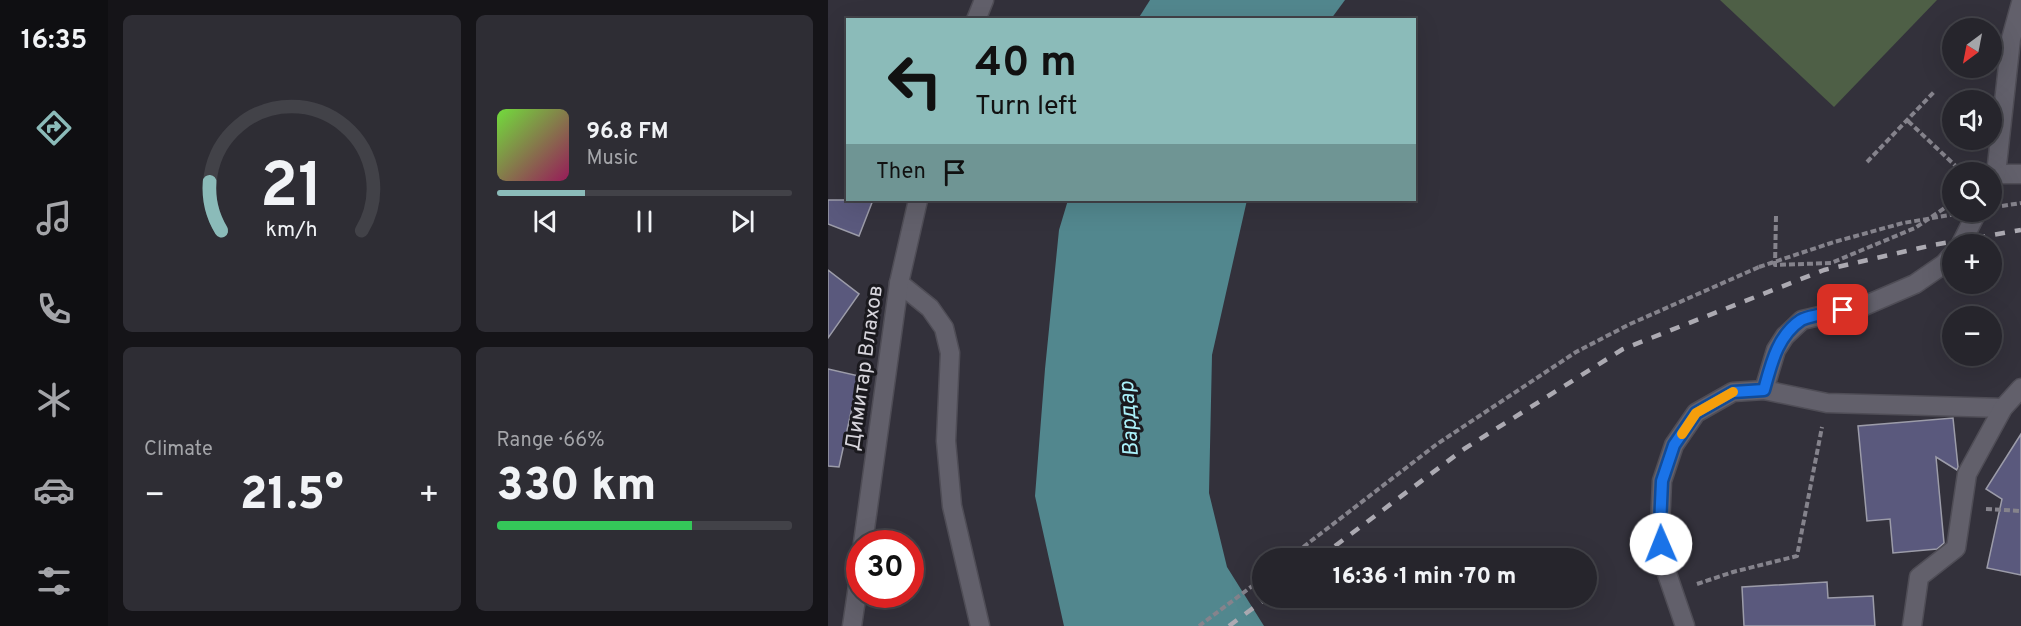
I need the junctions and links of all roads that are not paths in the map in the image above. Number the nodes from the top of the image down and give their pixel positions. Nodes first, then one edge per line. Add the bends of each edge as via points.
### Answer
1 (984, 0) edge
2 (2021, 3) edge
3 (977, 18) edge
4 (1996, 162) edge
5 (2021, 174) edge
6 (2002, 177) edge
7 (918, 201) edge
8 (1942, 265) edge
9 (899, 283) junction
10 (2021, 388) edge
11 (1764, 390) junction
12 (2003, 408) junction
13 (865, 530) edge
14 (855, 608) edge
15 (852, 626) edge
16 (980, 626) edge
17 (1685, 626) edge
18 (1912, 626) edge

1 - 3 street
2 - 4 street via 2010,39
5 - 6 street
7 - 9 street, Димитар Влахов
8 - 11 street via 1916,284 1864,306 1802,320 1776,350
9 - 13 street, Димитар Влахов
9 - 16 street via 930,308 944,328 950,353 946,441 951,494
10 - 12 street
11 - 12 street via 1827,403
11 - 17 street via 1733,392 1696,413 1674,445 1662,481 1660,526 1663,562
12 - 18 street via 1967,474 1956,548 1919,577
14 - 15 street

